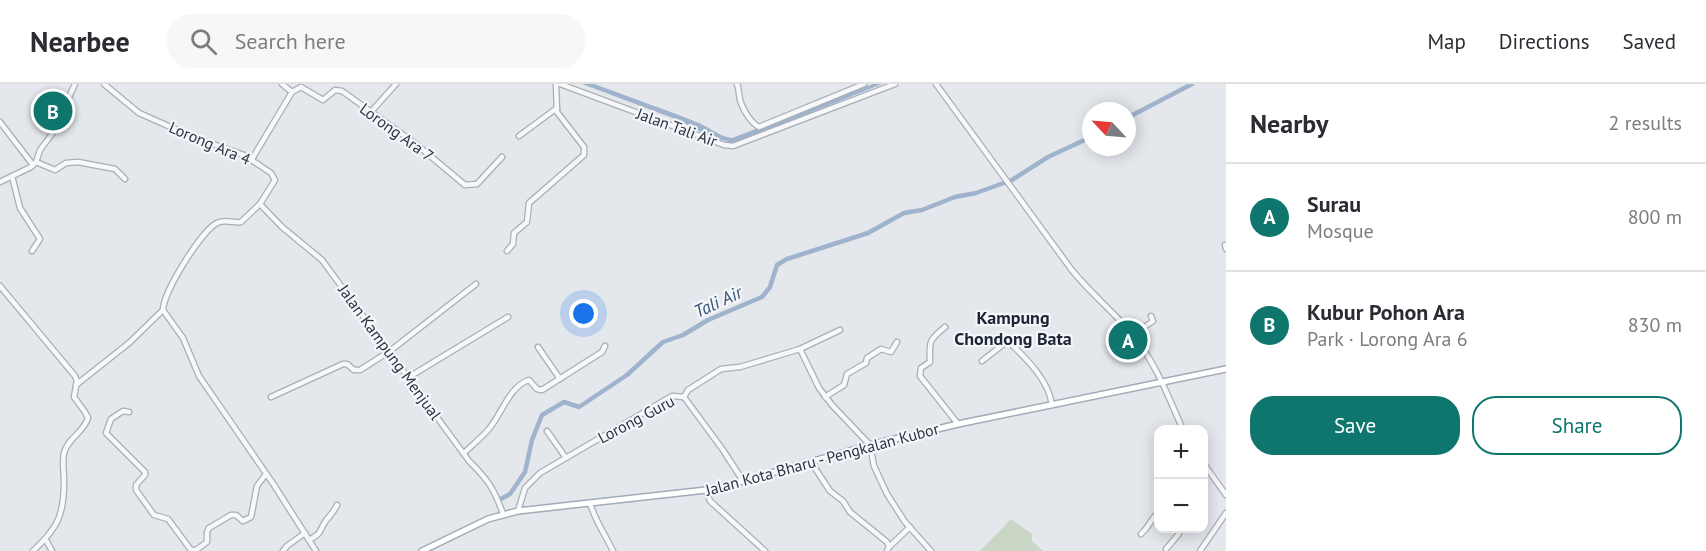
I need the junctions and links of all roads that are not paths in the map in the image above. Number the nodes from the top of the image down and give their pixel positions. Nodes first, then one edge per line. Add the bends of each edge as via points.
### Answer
1 (75, 84) edge
2 (104, 84) edge
3 (282, 84) edge
4 (396, 84) edge
5 (558, 84) edge
6 (736, 84) edge
7 (864, 84) edge
8 (895, 84) edge
9 (936, 84) edge
10 (292, 92) junction
11 (557, 108) junction
12 (370, 113) junction
13 (0, 122) edge
14 (519, 136) dead end
15 (502, 158) dead end
16 (252, 159) junction
17 (34, 163) junction
18 (12, 176) junction
19 (125, 179) dead end
20 (0, 182) edge
21 (260, 204) junction
22 (32, 251) dead end
23 (507, 251) dead end
24 (476, 284) dead end
25 (0, 286) edge
26 (163, 310) junction
27 (1151, 316) dead end
28 (508, 317) dead end
29 (945, 327) dead end
30 (840, 330) dead end
31 (1133, 335) junction
32 (897, 342) dead end
33 (605, 346) dead end
34 (538, 347) dead end
35 (800, 349) junction
36 (390, 351) junction
37 (982, 361) dead end
38 (1226, 369) edge
39 (409, 377) junction
40 (560, 379) junction
41 (1164, 382) junction
42 (76, 385) junction
43 (271, 397) dead end
44 (684, 397) junction
45 (825, 397) junction
46 (1052, 405) junction
47 (129, 412) dead end
48 (958, 423) junction
49 (1181, 425) edge
50 (547, 431) dead end
51 (870, 445) junction
52 (464, 453) junction
53 (566, 458) junction
54 (811, 462) junction
55 (266, 474) junction
56 (1208, 476) edge
57 (743, 482) junction
58 (706, 490) junction
59 (1226, 495) edge
60 (590, 503) junction
61 (337, 505) dead end
62 (518, 511) junction
63 (1226, 513) edge
64 (503, 514) junction
65 (1154, 516) edge
66 (1221, 518) junction
67 (1226, 523) edge
68 (910, 527) junction
69 (305, 533) junction
70 (1179, 533) edge
71 (1140, 534) dead end
72 (46, 540) junction
73 (309, 540) junction
74 (888, 549) edge
75 (1166, 549) dead end
76 (33, 551) edge
77 (52, 551) edge
78 (283, 551) edge
79 (316, 551) edge
80 (422, 551) edge
81 (613, 551) edge
82 (765, 551) edge
83 (931, 551) edge
84 (1200, 551) edge

1 - 17 street
2 - 16 street, Lorong Ara 4 via 139,113
3 - 10 street
4 - 12 street
5 - 8 street, Jalan Tali Air via 733,146
5 - 11 street
6 - 7 street via 741,103 752,123 759,127
9 - 31 street via 1081,282
10 - 12 street, Lorong Ara 7 via 301,87 323,100 340,89
10 - 16 street
11 - 14 street
11 - 23 street via 584,147 584,155 529,203 528,220 514,233 513,244
12 - 15 street, Lorong Ara 7 via 416,144 465,185 477,184
13 - 17 street
16 - 21 street, Lorong Ara 4 via 274,176
17 - 18 street
17 - 19 street via 55,170 70,162 113,168
18 - 20 street
18 - 22 street via 20,208 40,239
21 - 26 street, Lorong Ara 4 via 241,222 223,221 210,228 168,291
21 - 36 street, Jalan Kampung Menjual via 322,260
24 - 36 street
25 - 42 street via 75,376
26 - 42 street, Lorong Ara 4
26 - 55 street via 183,338 199,376
27 - 31 street via 1153,321
28 - 39 street
29 - 48 street via 932,338 928,348 930,360 921,368 920,375
30 - 35 street, Lorong Guru
31 - 41 street
32 - 45 street via 891,352 881,349 867,358 866,363 847,375 844,385
33 - 40 street via 602,352
34 - 40 street
35 - 44 street, Lorong Guru via 721,369 688,390
35 - 45 street
36 - 39 street, Jalan Kampung Menjual
36 - 43 street via 360,370 343,364
37 - 46 street via 1010,343 1033,367 1050,393
38 - 41 main road, Jalan Kota Bharu - Pengkalan Kubor
39 - 52 street, Jalan Kampung Menjual
40 - 52 street via 542,390 529,380 524,382 488,430
41 - 46 main road, Jalan Kota Bharu - Pengkalan Kubor
41 - 49 street
42 - 72 street via 74,398 88,418 65,450 59,518
44 - 53 street, Lorong Guru via 672,396
44 - 57 street
45 - 51 street
46 - 48 main road, Jalan Kota Bharu - Pengkalan Kubor
47 - 55 street via 123,411 111,419 106,433 145,472 136,490 154,515 168,519 191,550 207,542 208,529 231,515 243,521 251,517 257,486
48 - 51 main road, Jalan Kota Bharu - Pengkalan Kubor
50 - 53 street
51 - 54 main road, Jalan Kota Bharu - Pengkalan Kubor
51 - 68 street via 879,480
52 - 64 street, Jalan Kampung Menjual via 489,482
53 - 62 street, Lorong Guru via 529,482
54 - 57 main road, Jalan Kota Bharu - Pengkalan Kubor
54 - 74 street via 831,492 887,542
55 - 69 street
56 - 59 street
57 - 58 main road, Jalan Kota Bharu - Pengkalan Kubor
58 - 60 main road, Jalan Kota Bharu - Pengkalan Kubor
58 - 82 street via 710,501
60 - 62 main road, Jalan Kota Bharu - Pengkalan Kubor
60 - 81 street via 594,520
61 - 73 street via 321,533
62 - 64 main road, Jalan Kota Bharu - Pengkalan Kubor
63 - 66 street
64 - 80 main road, Jalan Kota Bharu - Pengkalan Kubor
65 - 71 street
66 - 67 street
66 - 84 street
68 - 74 street
68 - 83 street
69 - 73 street
69 - 78 street
70 - 75 street
72 - 76 street
72 - 77 street
73 - 79 street

